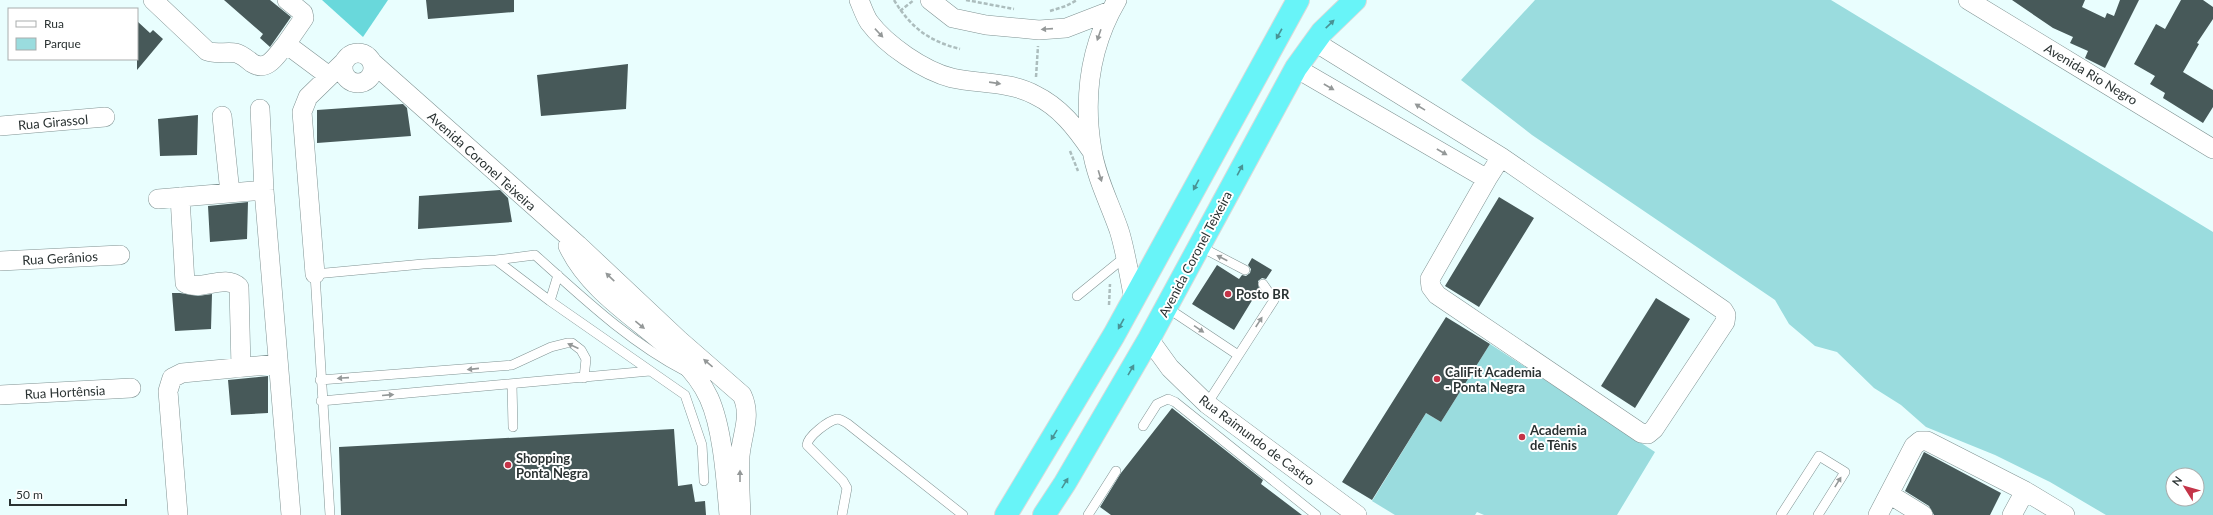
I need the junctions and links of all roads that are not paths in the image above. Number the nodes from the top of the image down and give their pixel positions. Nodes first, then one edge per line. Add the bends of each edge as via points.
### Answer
1 (154, 0) edge
2 (287, 0) edge
3 (859, 0) edge
4 (930, 0) edge
5 (1298, 0) edge
6 (1355, 0) edge
7 (1968, 0) edge
8 (1113, 5) edge
9 (1315, 42) junction
10 (286, 44) junction
11 (345, 61) junction
12 (373, 63) junction
13 (1296, 68) junction
14 (329, 76) junction
15 (356, 82) junction
16 (403, 90) junction
17 (308, 97) junction
18 (260, 109) dead end
19 (222, 116) dead end
20 (105, 117) dead end
21 (0, 126) edge
22 (2213, 149) edge
23 (1092, 150) junction
24 (1501, 157) junction
25 (1487, 178) junction
26 (264, 190) junction
27 (230, 193) junction
28 (180, 197) junction
29 (158, 199) dead end
30 (562, 232) junction
31 (1199, 246) junction
32 (120, 255) dead end
33 (1125, 257) junction
34 (496, 260) junction
35 (0, 261) edge
36 (1245, 270) dead end
37 (315, 274) junction
38 (558, 275) junction
39 (1263, 284) dead end
40 (1077, 296) dead end
41 (1134, 299) junction
42 (550, 301) junction
43 (1166, 307) junction
44 (1149, 339) junction
45 (1238, 355) junction
46 (277, 364) junction
47 (241, 368) junction
48 (650, 371) junction
49 (695, 376) junction
50 (584, 378) junction
51 (320, 380) junction
52 (730, 383) junction
53 (512, 385) junction
54 (131, 388) dead end
55 (0, 395) edge
56 (709, 398) junction
57 (322, 401) junction
58 (1207, 404) junction
59 (744, 426) junction
60 (1143, 426) dead end
61 (513, 427) dead end
62 (718, 428) junction
63 (1116, 471) dead end
64 (704, 481) dead end
65 (2025, 491) junction
66 (1889, 494) junction
67 (178, 515) edge
68 (291, 515) edge
69 (330, 515) edge
70 (728, 515) edge
71 (741, 515) edge
72 (842, 515) edge
73 (963, 515) edge
74 (1006, 515) edge
75 (1044, 515) edge
76 (1088, 515) edge
77 (1316, 515) edge
78 (1357, 515) edge
79 (1781, 515) edge
80 (1818, 515) edge
81 (1878, 515) edge
82 (1922, 515) edge
83 (2012, 515) edge
84 (2065, 515) edge

1 - 10 street via 207,51 215,54 236,53 257,66 265,66
2 - 10 street via 303,14 304,18
3 -> 23 street via 869,22 889,43 920,65 951,78 1006,85 1035,94 1063,114
8 -> 4 street via 1066,28 1039,30 986,25 953,18
5 -> 41 highway
9 -> 6 highway, Avenida Coronel Teixeira
7 - 22 street, Avenida Rio Negro
8 -> 23 street via 1100,31 1088,86
9 - 13 highway, Avenida Coronel Teixeira
24 -> 9 street
10 - 14 street
11 - 12 street, Avenida Coronel Teixeira via 354,53 360,52
11 - 14 street, Avenida Coronel Teixeira
11 - 15 street via 343,72
12 - 15 street via 373,73 367,81
12 - 16 street, Avenida Coronel Teixeira
13 -> 25 street
31 -> 13 highway, Avenida Coronel Teixeira
14 - 17 street, Avenida Coronel Teixeira
15 - 16 street
15 - 17 street
16 - 30 street, Avenida Coronel Teixeira
17 - 37 street, Avenida Coronel Teixeira via 302,112
18 - 26 street
19 - 27 street
20 - 21 street, Rua Girassol
23 -> 33 street
24 - 25 street
24 - 25 street via 1723,310 1726,315 1725,322 1654,429 1648,434 1641,433 1450,304 1430,287 1430,279
26 - 27 street
26 - 46 street
27 - 28 street
28 - 29 street
28 - 47 street via 185,283 192,285 229,282 239,287
30 -> 49 street via 572,255 596,287 656,338
52 -> 30 street, Avenida Coronel Teixeira via 679,340
36 -> 31 lane
31 - 43 highway, Avenida Coronel Teixeira
32 - 35 street, Rua Gerânios
33 - 40 lane
33 - 41 street
34 - 37 lane
34 - 38 lane via 535,255
34 - 42 lane
37 - 51 lane
38 - 42 lane
38 - 49 lane via 626,334 666,361
45 -> 39 lane via 1274,300
41 -> 74 highway
42 - 48 lane
43 - 44 highway, Avenida Coronel Teixeira
43 -> 45 lane
44 - 58 street, Rua Raimundo de Castro via 1170,368
75 -> 44 highway, Avenida Coronel Teixeira
45 - 58 lane
46 - 47 street
46 - 68 street
47 - 67 street via 182,373 172,378 168,391
48 - 50 lane
48 - 64 lane via 685,395 702,445
49 - 56 street
50 -> 51 lane via 586,360 581,350 572,343 567,343 551,347 512,365
50 - 53 lane
51 - 57 lane
52 - 56 street
52 - 59 street via 742,395 747,406
57 -> 53 lane
53 - 61 lane
54 - 55 street, Rua Hortênsia
56 - 62 street
57 - 69 lane
58 - 78 street, Rua Raimundo de Castro
59 - 62 street
71 -> 59 street via 740,456
60 - 77 lane via 1157,404 1168,399 1175,402
62 - 70 street
63 - 76 lane
65 - 66 street via 1927,441 1920,441 1914,446
65 - 83 street
65 - 84 street
66 - 81 street
66 - 82 street
72 - 73 lane via 846,496 845,484 807,446 807,441 815,432 839,419
80 -> 79 lane via 1845,472 1819,456

